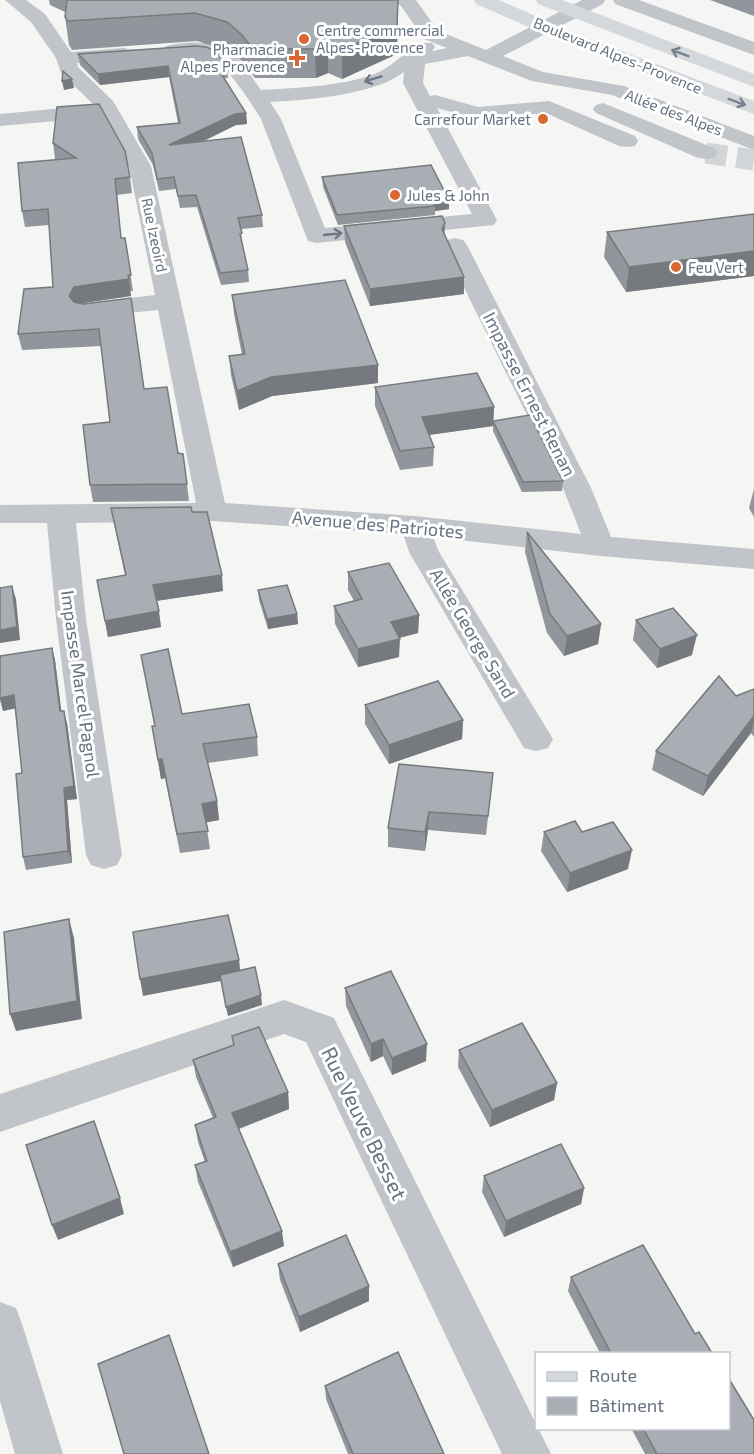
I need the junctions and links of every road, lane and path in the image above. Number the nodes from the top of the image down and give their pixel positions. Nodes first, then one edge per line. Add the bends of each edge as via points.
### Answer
1 (14, 0) edge
2 (402, 0) edge
3 (483, 0) edge
4 (545, 0) edge
5 (596, 0) edge
6 (622, 0) edge
7 (573, 12) junction
8 (546, 26) junction
9 (440, 38) junction
10 (754, 49) edge
11 (480, 53) junction
12 (66, 58) junction
13 (554, 80) junction
14 (754, 81) edge
15 (255, 96) junction
16 (429, 102) junction
17 (754, 108) edge
18 (110, 110) junction
19 (477, 113) junction
20 (539, 114) junction
21 (0, 120) edge
22 (580, 124) junction
23 (627, 141) dead end
24 (754, 144) edge
25 (706, 153) tunnel mouth
26 (455, 244) dead end
27 (169, 301) junction
28 (86, 310) edge
29 (212, 512) junction
30 (61, 513) junction
31 (0, 514) edge
32 (415, 525) junction
33 (600, 546) junction
34 (754, 559) edge
35 (536, 739) dead end
36 (104, 855) dead end
37 (0, 1113) edge
38 (0, 1324) edge
39 (39, 1454) edge
40 (527, 1454) edge

1 - 12 street, Rue Izeoird via 38,18
2 - 9 street, Allée des Alpes via 408,2 431,35
3 - 8 main road, Boulevard Alpes-Provence
4 - 7 main road, Boulevard Alpes-Provence
5 - 7 street
6 - 10 street
7 - 8 street
14 -> 7 main road, Boulevard Alpes-Provence
8 - 11 street
8 -> 17 main road, Boulevard Alpes-Provence
9 - 11 street, Allée des Alpes
9 -> 15 street via 388,75 369,81 312,94
11 - 13 street, Allée des Alpes
11 - 16 street via 428,56 415,63 413,83
12 - 15 street via 197,48 213,51 225,57
12 - 18 street, Rue Izeoird via 69,69
13 - 24 street, Allée des Alpes via 618,90
13 - 25 street via 579,98
15 -> 16 street via 271,119 316,236 486,220
16 - 19 street
18 - 21 street
18 - 27 street, Rue Izeoird via 140,166
19 - 20 street via 507,110
19 - 20 street via 514,129
20 - 22 street
20 - 22 street via 571,107 596,119
22 - 23 street
26 - 33 street, Impasse Ernest Renan via 577,488
27 - 28 street
27 - 29 street, Rue Izeoird
29 - 30 street, Avenue des Patriotes
29 - 32 street, Avenue des Patriotes
30 - 31 street, Avenue des Patriotes
30 - 36 street, Impasse Marcel Pagnol via 71,619
32 - 33 street, Avenue des Patriotes
32 - 35 street, Allée George Sand via 424,552
33 - 34 street, Avenue des Patriotes
37 - 40 street, Rue Veuve Besset via 284,1017 320,1030
38 - 39 street

